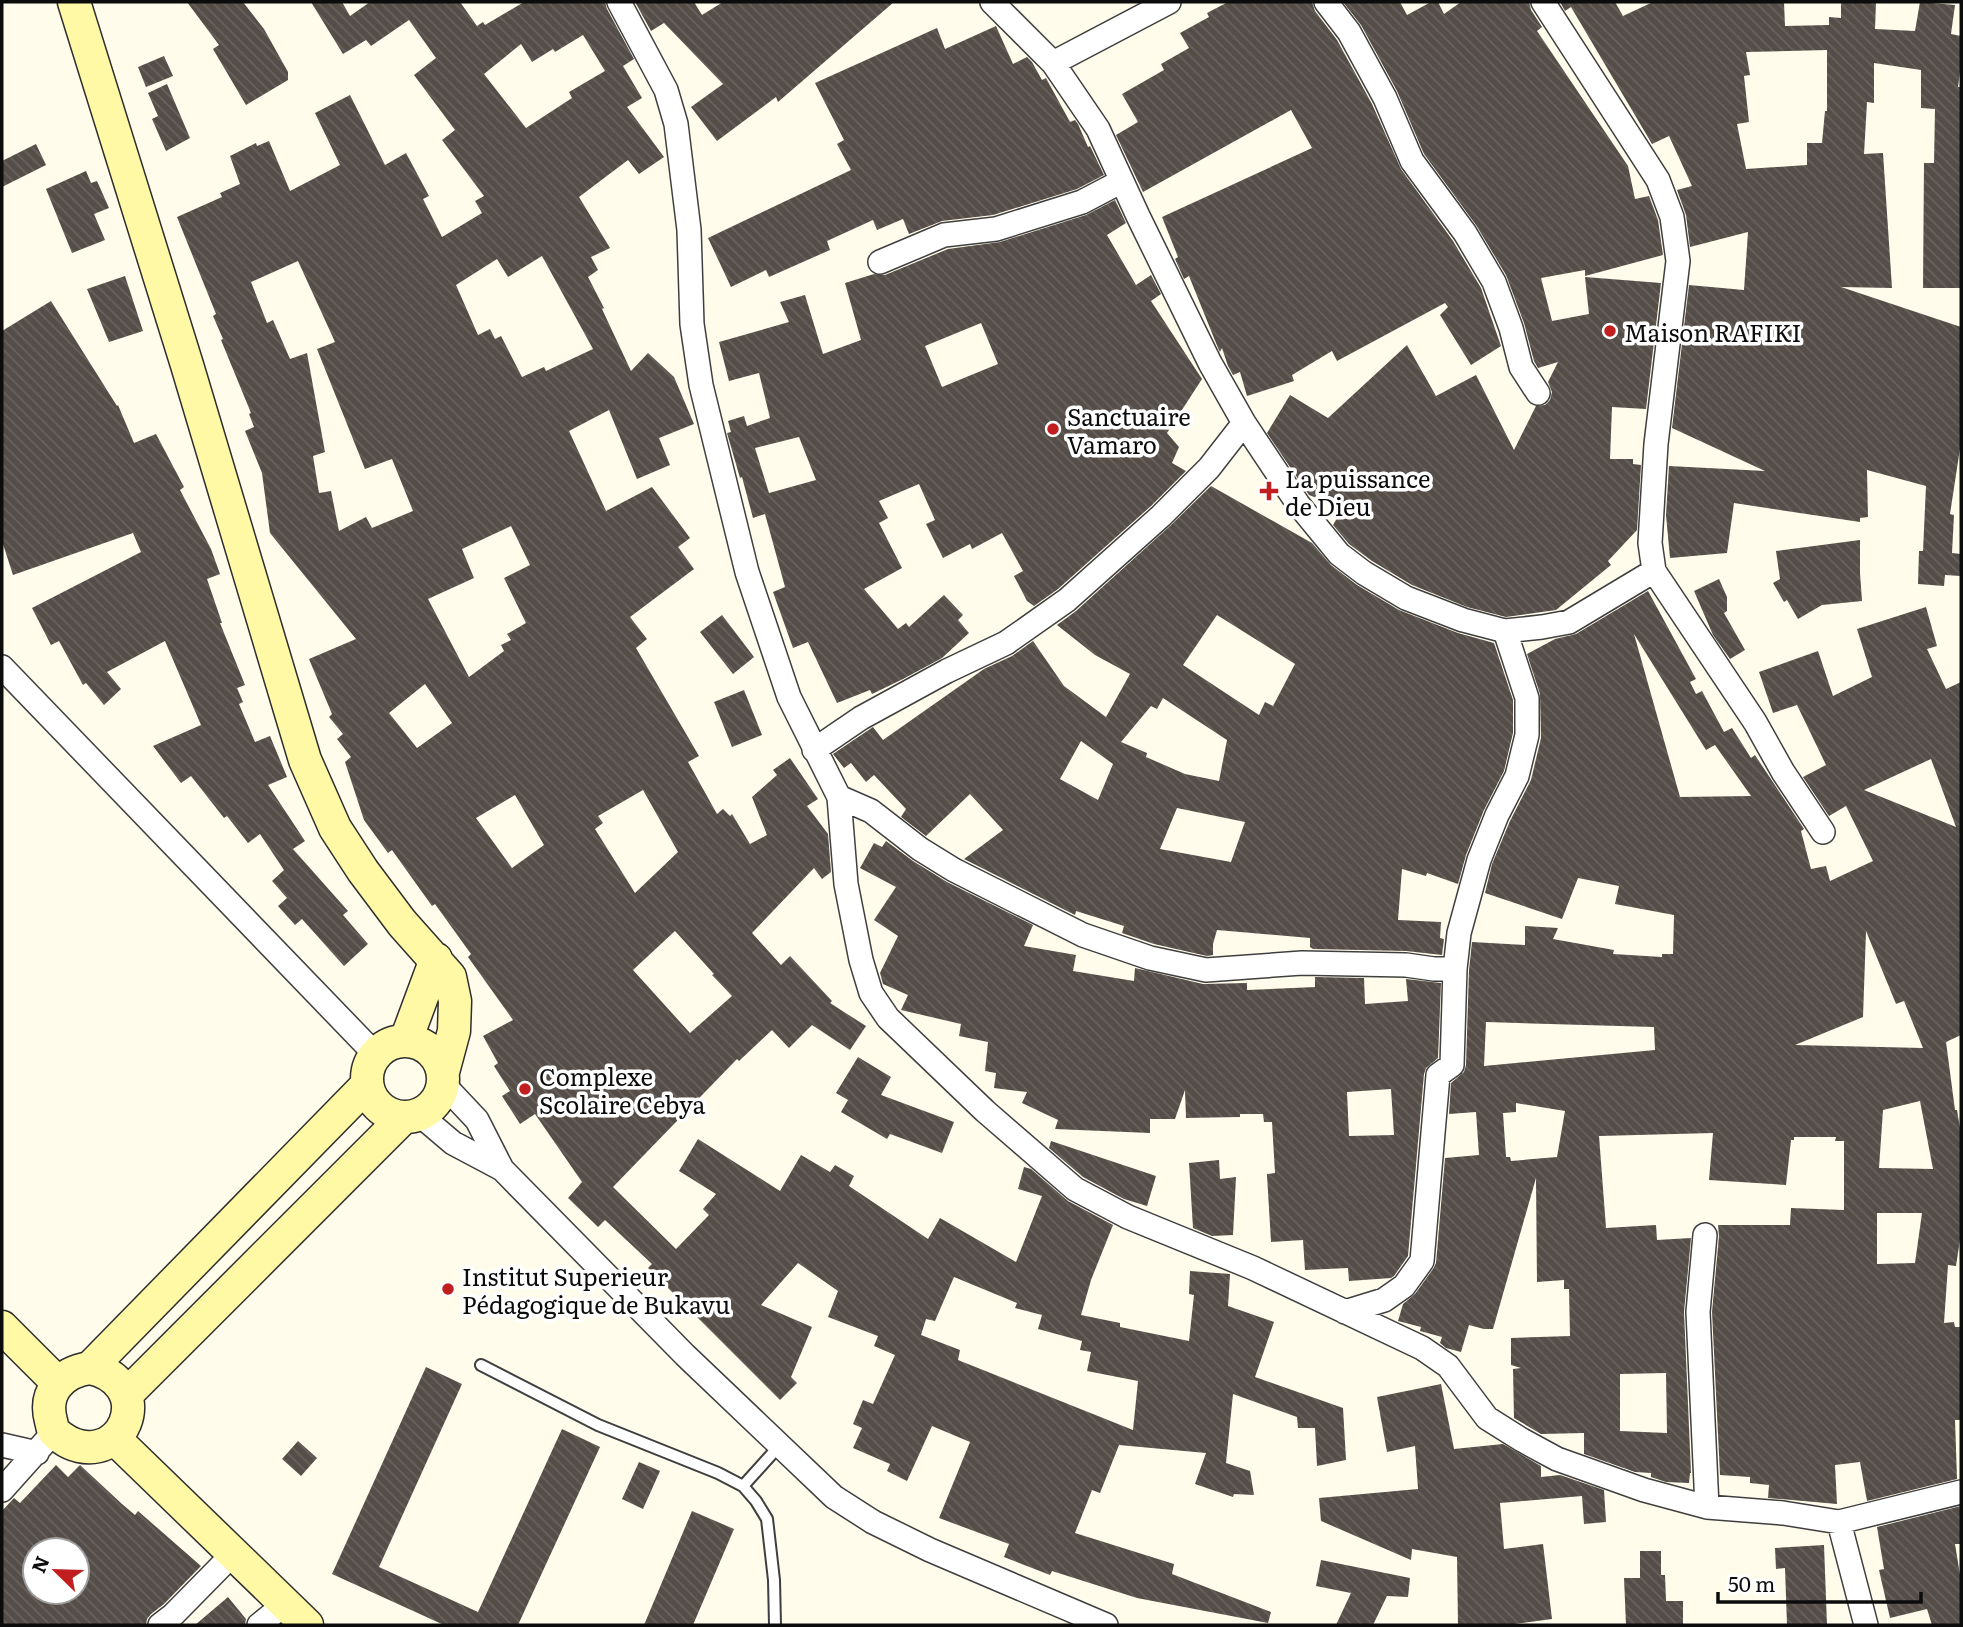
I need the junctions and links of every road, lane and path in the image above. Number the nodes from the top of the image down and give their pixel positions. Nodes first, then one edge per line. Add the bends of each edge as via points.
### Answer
1 (74, 2) edge
2 (618, 2) edge
3 (992, 2) edge
4 (1169, 2) edge
5 (1326, 2) edge
6 (1543, 2) edge
7 (1053, 63) junction
8 (1122, 181) junction
9 (880, 262) dead end
10 (1538, 393) dead end
11 (1244, 423) junction
12 (1654, 571) junction
13 (1505, 631) junction
14 (6, 681) edge
15 (814, 750) junction
16 (839, 797) junction
17 (1823, 832) dead end
18 (436, 960) junction
19 (1455, 970) junction
20 (406, 1040) junction
21 (375, 1054) junction
22 (443, 1079) junction
23 (366, 1086) junction
24 (412, 1117) junction
25 (502, 1169) junction
26 (1705, 1235) dead end
27 (1345, 1312) junction
28 (2, 1326) edge
29 (481, 1364) dead end
30 (90, 1368) junction
31 (58, 1382) junction
32 (126, 1395) junction
33 (114, 1438) junction
34 (45, 1443) junction
35 (2, 1445) edge
36 (780, 1445) junction
37 (743, 1486) junction
38 (2, 1490) edge
39 (1961, 1492) edge
40 (1707, 1507) junction
41 (1839, 1521) junction
42 (233, 1554) junction
43 (296, 1615) edge
44 (160, 1625) edge
45 (259, 1625) edge
46 (775, 1625) edge
47 (1106, 1625) edge
48 (1866, 1625) edge

1 - 18 street via 305,760 335,828 363,871
2 - 15 street via 666,90 676,124 701,385 747,572 789,697
3 - 7 street
4 - 7 street
5 - 10 street via 1349,32 1385,98 1412,161 1494,282 1521,367
6 - 12 street via 1658,180 1672,217 1678,261 1655,456 1650,543
7 - 8 street via 1098,129
8 - 9 street via 1082,202 996,229 944,235
8 - 11 street
11 - 13 street via 1298,504 1339,554 1406,598
11 - 15 street via 1209,468 1161,516 1066,600 1006,643 862,718
12 - 13 street via 1569,622
12 - 17 street
13 - 19 street via 1527,698 1527,735 1517,776 1479,860
14 - 21 street
15 - 16 street
16 - 19 street via 871,811 954,870 1083,935 1150,958 1206,971 1303,963
16 - 27 street via 846,884 861,960 871,993 888,1018 1075,1189 1128,1217
18 - 20 street
18 - 22 street via 450,977 455,1001 454,1031
19 - 27 street via 1452,1065 1437,1075 1422,1261 1404,1286 1384,1300
20 - 21 street via 389,1043
20 - 22 street via 423,1044 436,1056
21 - 23 street via 367,1069
22 - 24 street via 434,1104
22 - 25 street via 477,1120
23 - 24 street via 373,1102 386,1113
23 - 30 street
24 - 25 street
24 - 32 street
25 - 36 street
26 - 40 street via 1698,1312
27 - 40 street via 1422,1348 1448,1366 1487,1418 1557,1460
28 - 31 street
29 - 37 lane via 598,1425
30 - 31 street
30 - 32 street via 112,1376
31 - 34 street via 49,1405
32 - 33 street via 127,1418
33 - 34 street via 93,1448
33 - 42 street
34 - 35 street
34 - 38 street
36 - 37 lane
36 - 47 street via 834,1497 873,1522
37 - 46 lane via 767,1519
39 - 41 street
40 - 41 street
41 - 48 street
42 - 43 street
42 - 44 street
43 - 45 street

